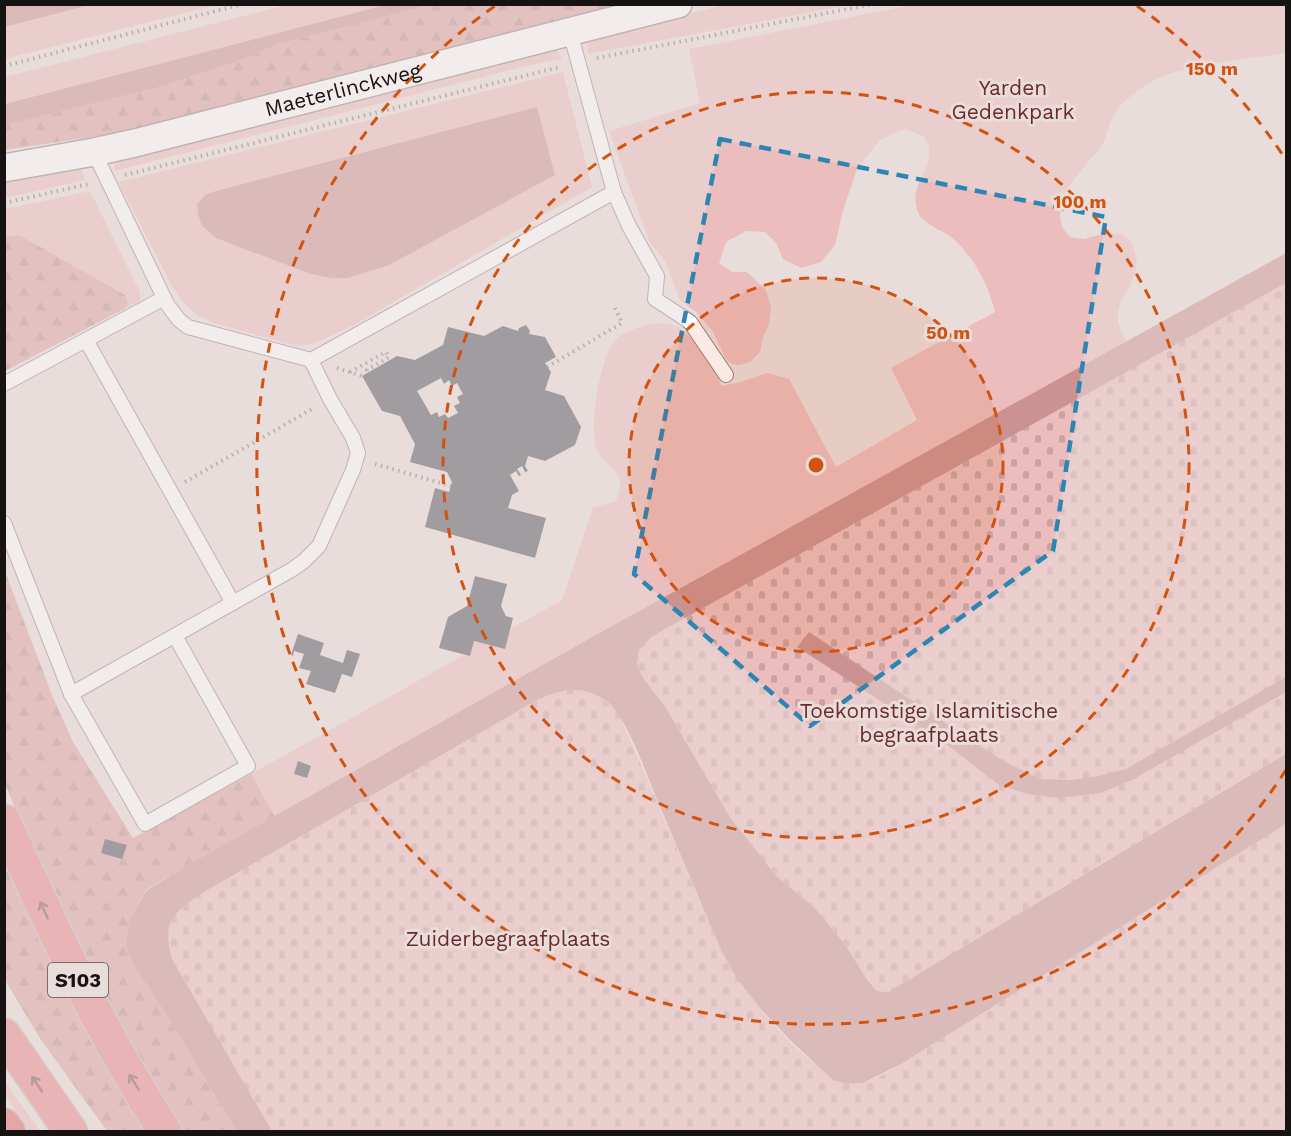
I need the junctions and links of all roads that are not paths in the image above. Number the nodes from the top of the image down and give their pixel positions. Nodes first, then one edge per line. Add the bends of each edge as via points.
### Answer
1 (678, 4) edge
2 (570, 32) junction
3 (94, 152) junction
4 (4, 168) edge
5 (614, 192) junction
6 (164, 298) junction
7 (86, 340) junction
8 (311, 360) junction
9 (726, 375) dead end
10 (4, 384) edge
11 (4, 523) edge
12 (233, 603) junction
13 (175, 636) junction
14 (71, 693) junction
15 (4, 821) edge
16 (4, 1035) edge
17 (4, 1125) edge
18 (9, 1131) edge
19 (71, 1131) edge
20 (165, 1131) edge

1 - 2 street, Maeterlinckweg
2 - 3 street, Maeterlinckweg
2 - 5 lane
3 - 4 street, Maeterlinckweg
3 - 6 lane
5 - 8 lane
5 - 9 lane via 657,276 655,299 690,322
6 - 7 lane
6 - 8 lane via 188,327
7 - 10 lane
7 - 12 lane
8 - 12 lane via 356,445 357,459 319,546 293,568
11 - 14 lane
12 - 13 lane
13 - 14 lane
13 - 14 lane via 248,766 145,824
20 -> 15 highway, S103 via 89,1001
19 -> 16 highway
17 - 18 highway

